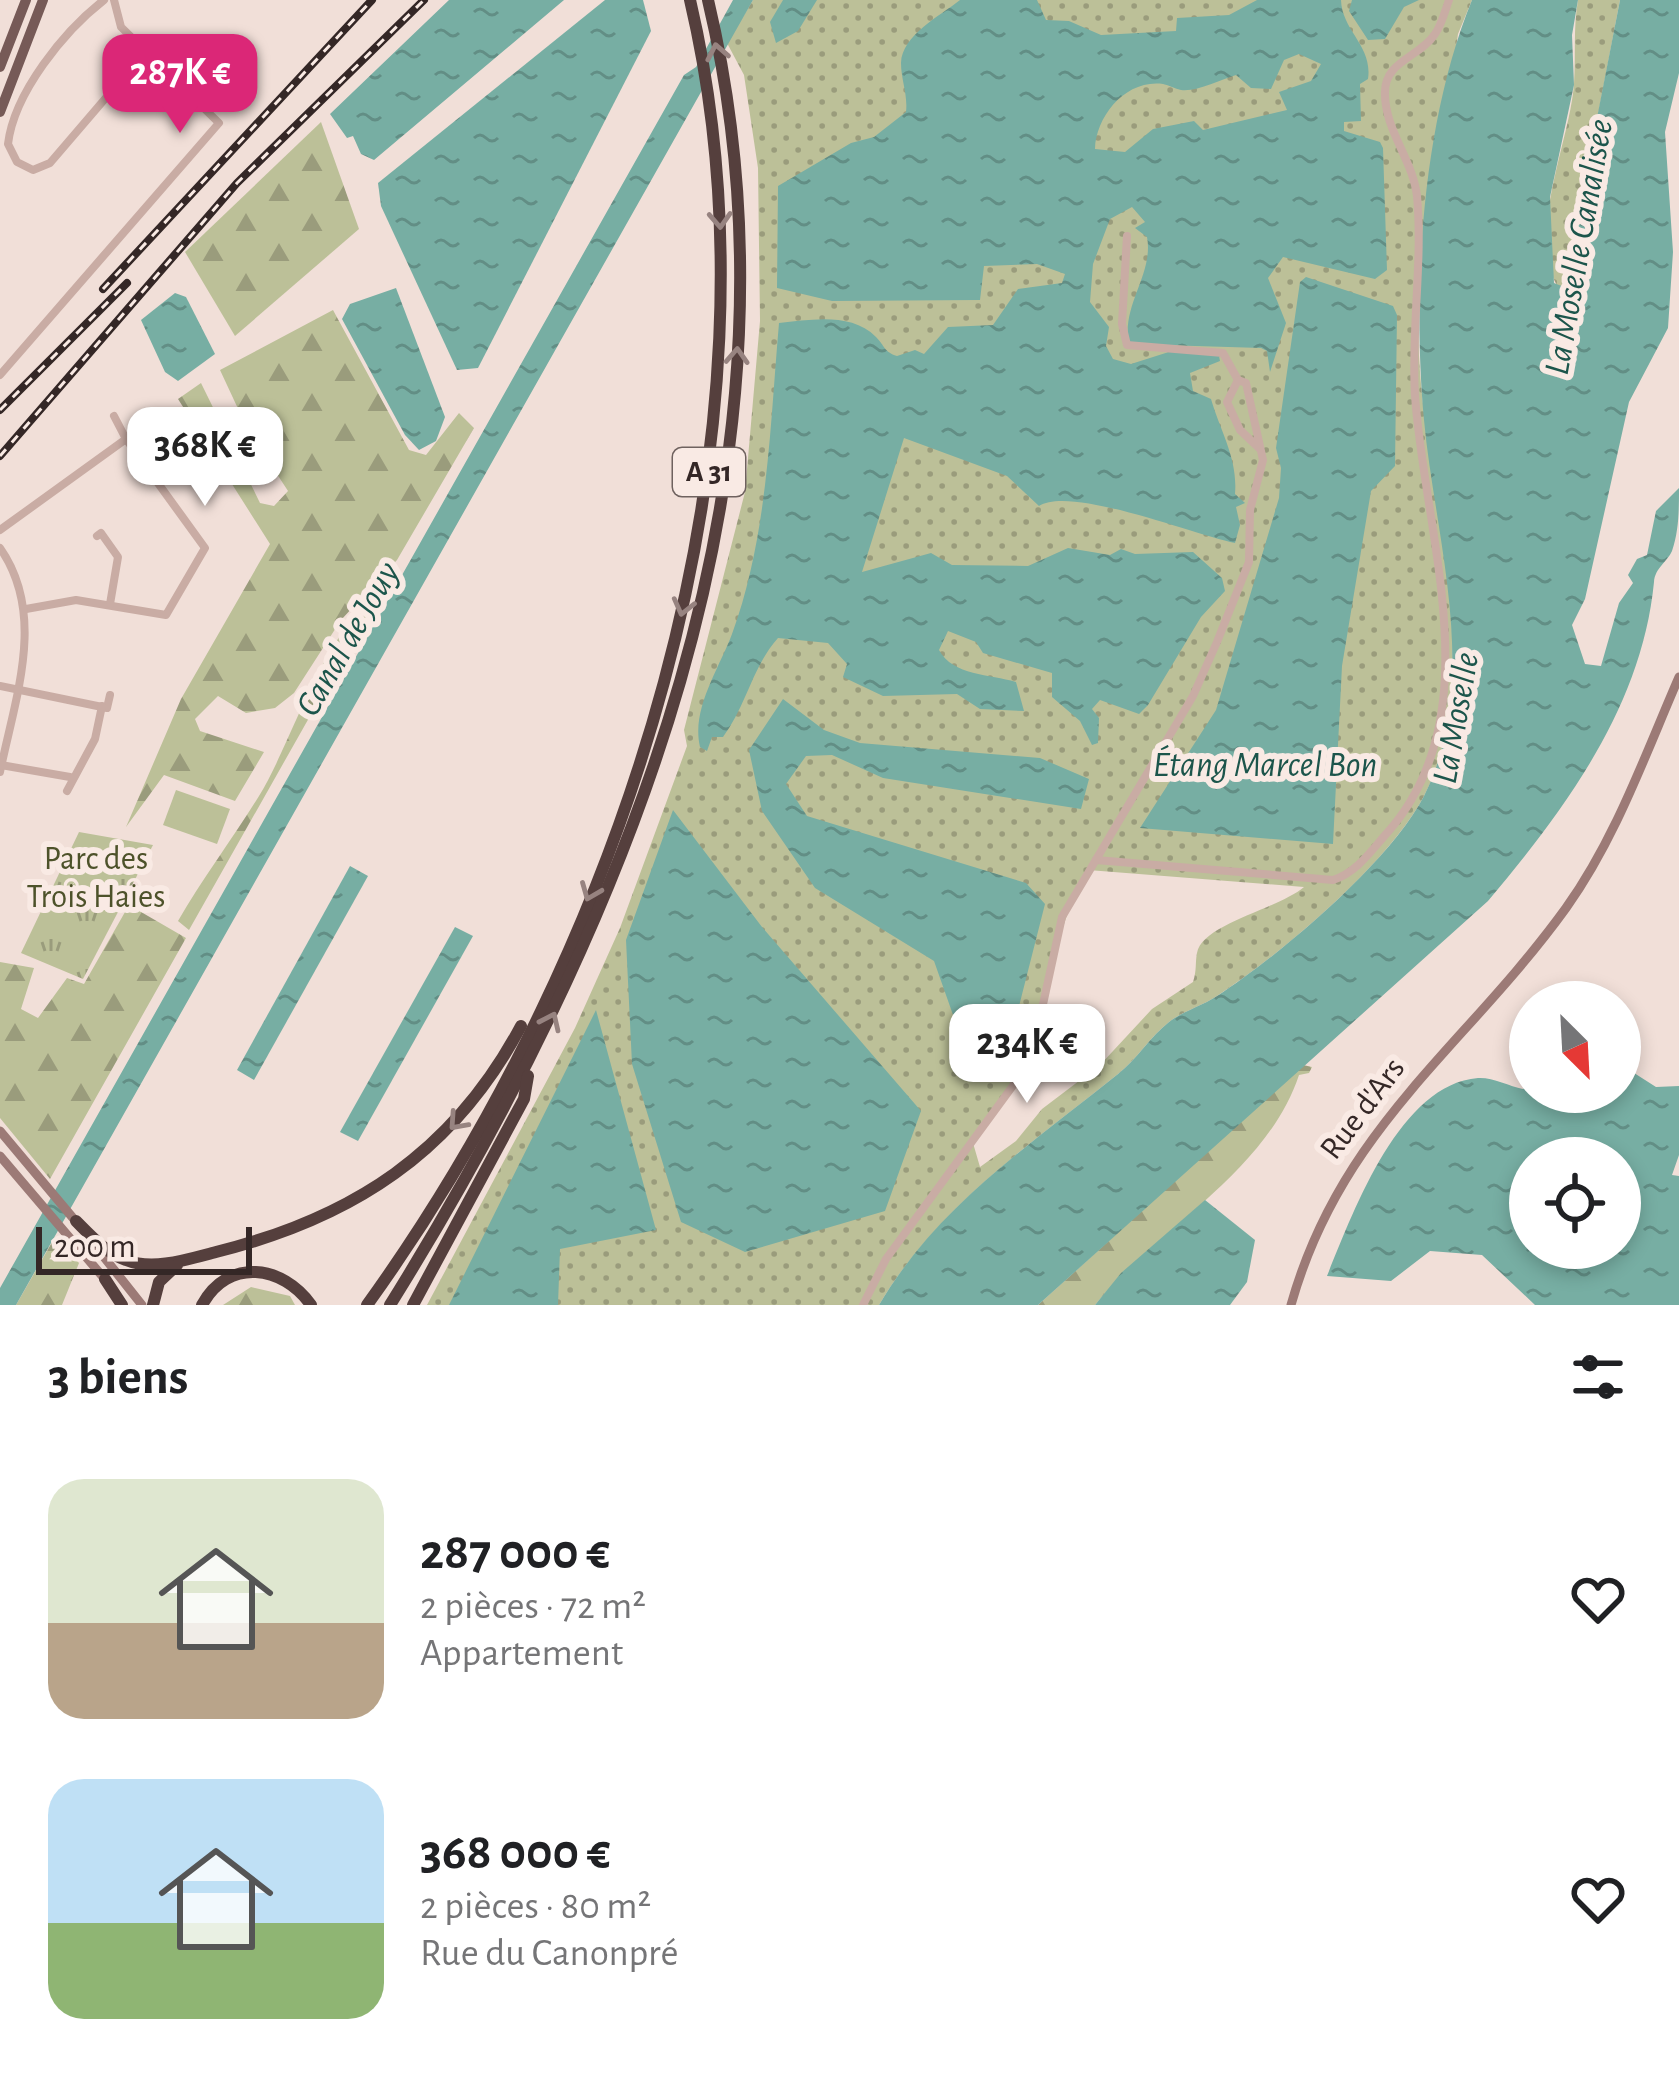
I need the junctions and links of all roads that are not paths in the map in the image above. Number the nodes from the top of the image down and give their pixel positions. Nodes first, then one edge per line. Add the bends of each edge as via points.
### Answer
1 (26, 0) edge
2 (40, 0) edge
3 (104, 0) edge
4 (114, 0) edge
5 (690, 0) edge
6 (1449, 0) edge
7 (709, 4) edge
8 (146, 51) junction
9 (0, 67) edge
10 (0, 100) edge
11 (0, 112) edge
12 (1127, 236) dead end
13 (0, 374) edge
14 (1238, 380) junction
15 (114, 416) dead end
16 (126, 439) junction
17 (1259, 448) junction
18 (0, 530) edge
19 (97, 536) dead end
20 (0, 548) edge
21 (110, 604) junction
22 (26, 609) junction
23 (1679, 677) edge
24 (0, 686) edge
25 (16, 689) junction
26 (110, 695) dead end
27 (102, 706) junction
28 (0, 767) edge
29 (70, 777) junction
30 (68, 791) dead end
31 (1096, 860) junction
32 (564, 953) junction
33 (530, 1065) junction
34 (0, 1131) edge
35 (0, 1156) edge
36 (76, 1221) junction
37 (177, 1265) dead end
38 (104, 1279) joint
39 (125, 1305) edge
40 (142, 1305) edge
41 (153, 1305) edge
42 (202, 1305) edge
43 (311, 1305) edge
44 (368, 1305) edge
45 (390, 1305) edge
46 (413, 1305) edge
47 (863, 1305) edge
48 (1291, 1305) edge

1 - 9 main road
2 - 10 main road
2 - 11 main road
3 - 8 street via 44,66 16,113 8,144 17,162 33,170 50,164
4 - 8 street via 121,27
5 -> 32 highway, A 31 via 721,215 722,324 700,525 655,712
6 - 31 street via 1435,35 1390,69 1384,88 1417,191 1415,402 1448,616 1440,706 1415,800 1361,862 1333,880
33 -> 7 highway, A 31 via 650,783 712,554 738,356 737,213
8 - 13 street via 219,123
12 - 14 street via 1127,344 1223,353
14 - 17 street via 1254,401
14 - 17 street via 1227,402
15 - 16 street
16 - 18 street
16 - 21 street via 205,548 166,615
17 - 31 street via 1249,562 1193,696
19 - 21 street via 118,557
20 - 22 street
21 - 22 street via 76,600
22 - 25 street
23 - 48 main road, Rue d'Ars via 1599,855 1568,905 1373,1132 1323,1216
24 - 25 street
25 - 27 street
25 - 28 street
26 - 27 street
27 - 29 street via 95,739
28 - 29 street
29 - 30 street
31 - 47 street via 1062,917 1020,1076 886,1258
32 -> 36 highway via 473,1104 416,1161 346,1208 258,1241 143,1264 111,1252
32 - 44 highway, A 31 via 470,1142
33 - 45 highway, A 31
33 - 46 highway via 524,1099
34 - 36 main road
35 - 38 main road
36 - 40 main road
37 - 41 highway via 159,1282
38 - 39 highway
42 - 43 highway via 219,1283 254,1270 290,1281

